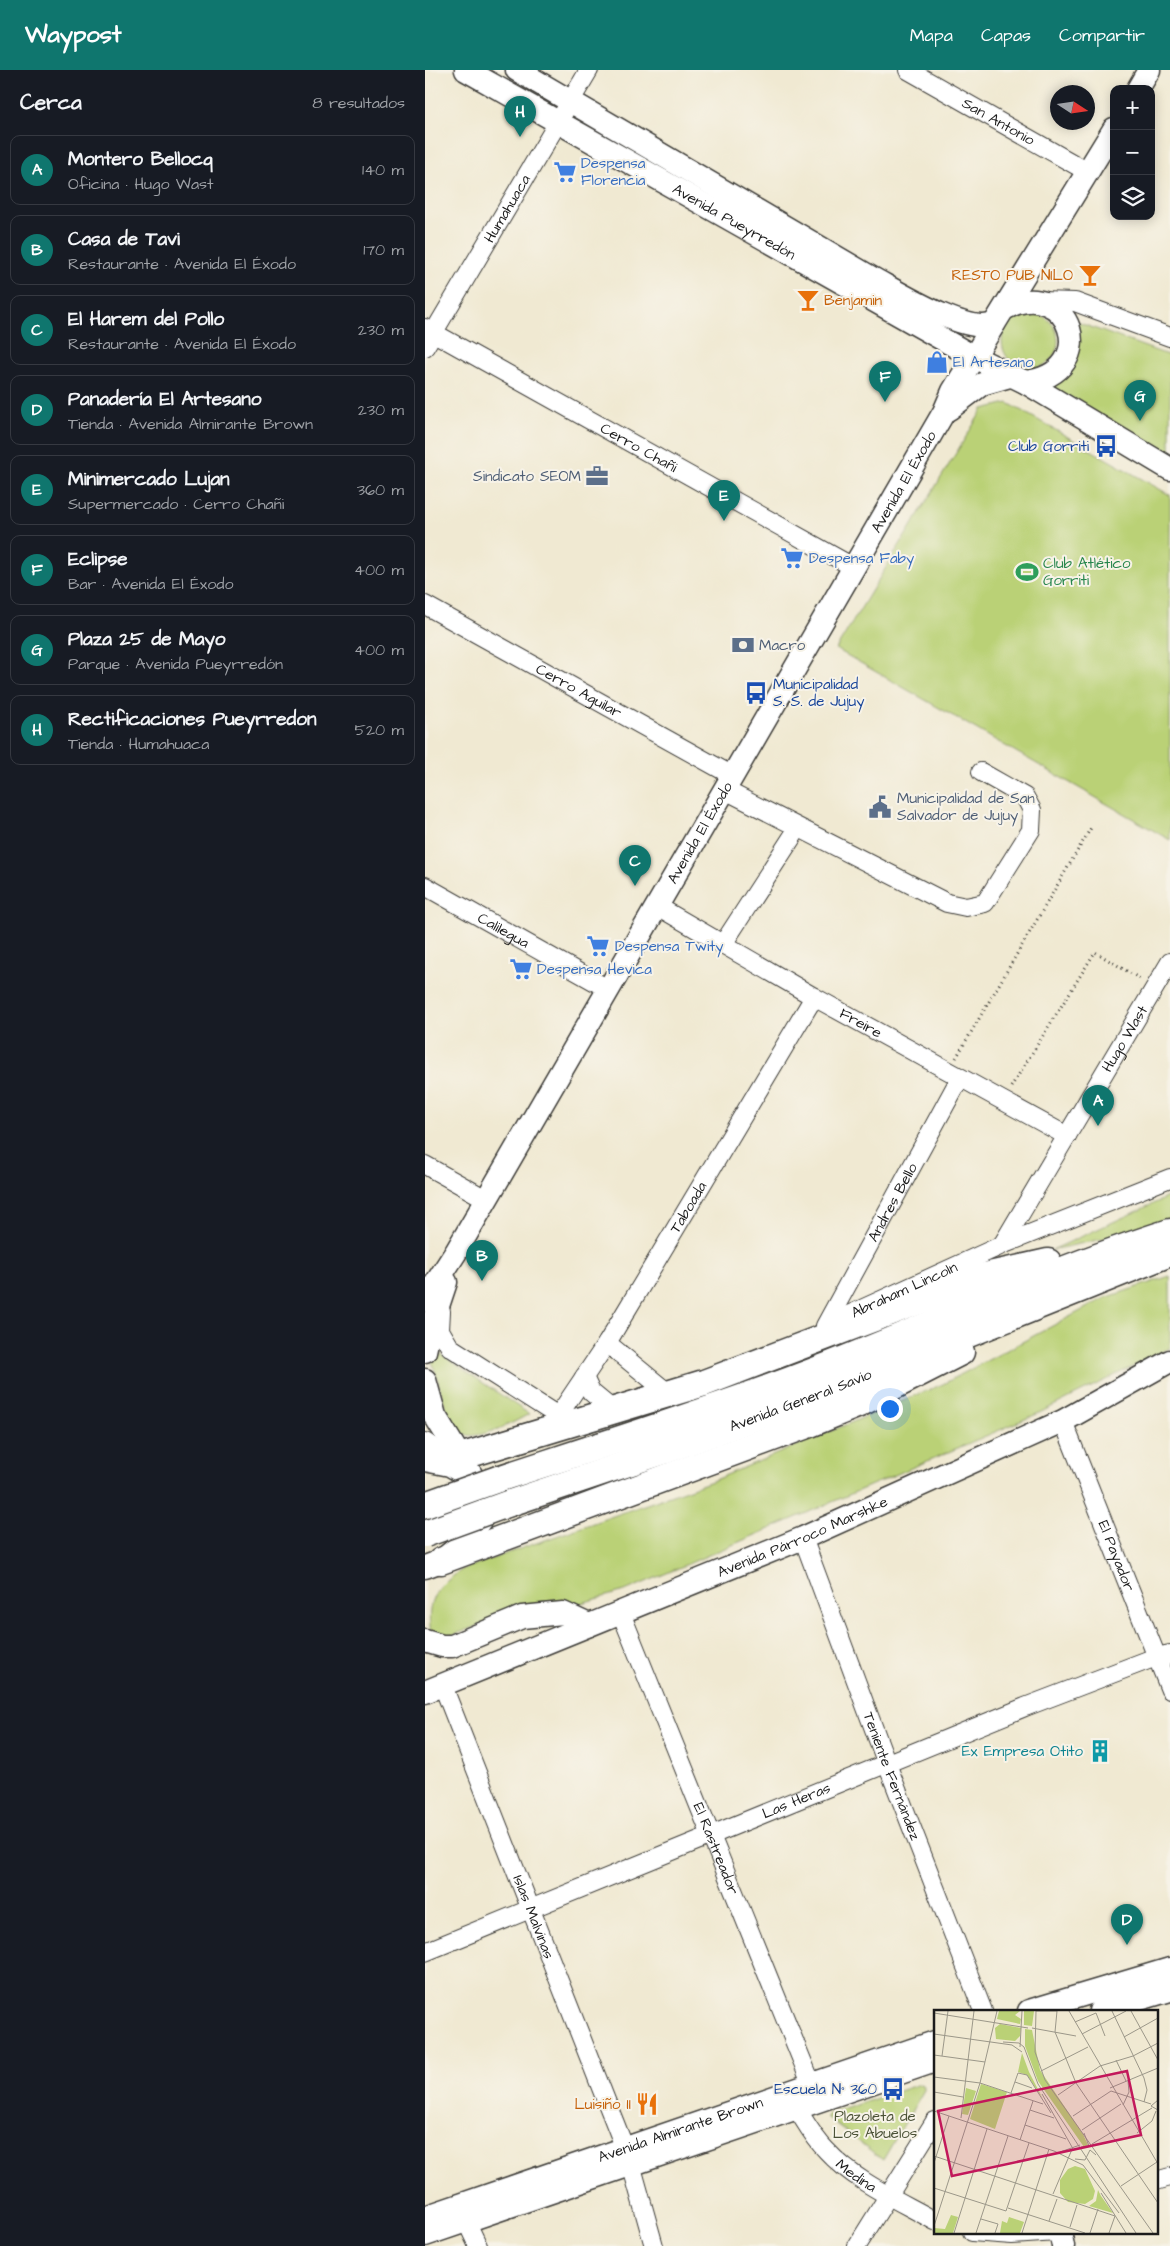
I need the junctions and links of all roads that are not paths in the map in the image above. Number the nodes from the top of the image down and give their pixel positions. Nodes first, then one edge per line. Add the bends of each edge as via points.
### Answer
1 (466, 70) edge
2 (517, 70) edge
3 (589, 70) edge
4 (908, 70) edge
5 (1149, 70) edge
6 (1140, 85) edge
7 (571, 102) junction
8 (558, 124) junction
9 (1113, 130) edge
10 (1088, 172) junction
11 (1041, 301) junction
12 (995, 322) junction
13 (428, 336) edge
14 (1170, 337) edge
15 (974, 357) junction
16 (1012, 376) junction
17 (944, 412) junction
18 (1170, 468) edge
19 (853, 567) junction
20 (425, 605) edge
21 (981, 772) dead end
22 (729, 783) junction
23 (799, 828) junction
24 (425, 886) edge
25 (657, 906) junction
26 (723, 944) junction
27 (1170, 962) edge
28 (608, 989) junction
29 (814, 997) junction
30 (954, 1075) junction
31 (1067, 1136) junction
32 (425, 1165) edge
33 (1170, 1178) edge
34 (485, 1199) junction
35 (1170, 1232) edge
36 (1132, 1244) junction
37 (1002, 1245) junction
38 (456, 1252) junction
39 (1170, 1253) edge
40 (444, 1288) junction
41 (1074, 1292) junction
42 (425, 1300) edge
43 (825, 1326) junction
44 (607, 1343) junction
45 (425, 1351) edge
46 (1170, 1361) edge
47 (584, 1377) junction
48 (425, 1380) edge
49 (662, 1388) junction
50 (641, 1403) junction
51 (614, 1410) junction
52 (563, 1420) junction
53 (1063, 1421) junction
54 (661, 1438) junction
55 (445, 1460) edge
56 (425, 1505) edge
57 (425, 1534) edge
58 (803, 1538) junction
59 (430, 1568) edge
60 (621, 1613) junction
61 (589, 1624) junction
62 (425, 1641) edge
63 (1163, 1655) edge
64 (434, 1689) edge
65 (1170, 1690) edge
66 (887, 1764) junction
67 (712, 1835) junction
68 (530, 1909) junction
69 (425, 1952) edge
70 (1170, 1968) edge
71 (1170, 1990) edge
72 (983, 2010) edge
73 (1032, 2010) edge
74 (1103, 2010) edge
75 (934, 2042) edge
76 (934, 2061) edge
77 (804, 2096) junction
78 (934, 2123) edge
79 (628, 2156) junction
80 (1170, 2177) edge
81 (1157, 2181) edge
82 (889, 2194) junction
83 (462, 2213) junction
84 (425, 2217) edge
85 (934, 2220) edge
86 (992, 2234) edge
87 (1035, 2234) edge
88 (1059, 2234) edge
89 (425, 2235) edge
90 (478, 2246) edge
91 (654, 2246) edge
92 (857, 2246) edge
93 (1063, 2246) edge

1 - 8 main road, Avenida Pueyrredón
2 - 7 main road, Avenida Pueyrredón
3 - 7 street, Humahuaca
4 - 10 street, San Antonio
5 - 6 main road
7 - 8 street, Humahuaca
7 - 12 main road, Avenida Pueyrredón via 913,300 964,324 986,327
8 - 13 street, Humahuaca
8 - 15 main road, Avenida Pueyrredón
9 - 10 main road, Avenida El Éxodo
10 - 12 main road, Avenida El Éxodo
11 - 12 main road via 1027,300
11 - 14 street via 1075,302
11 - 16 main road via 1063,317 1069,329 1068,357 1061,368 1039,381
12 - 15 main road, Avenida El Éxodo
12 - 16 main road via 990,348 995,361
13 - 19 street, Cerro Chañi
15 - 16 main road, Avenida Pueyrredón
15 - 17 main road, Avenida El Éxodo
16 - 17 main road, Avenida El Éxodo via 976,387
16 - 18 main road, Avenida Pueyrredón
17 - 19 main road, Avenida El Éxodo
19 - 22 main road, Avenida El Éxodo
20 - 22 street, Cerro Aguilar
21 - 23 street, Cerro Aguilar via 1025,796 1032,810 1031,830 985,903 966,907 947,903
22 - 23 street, Cerro Aguilar
22 - 25 main road, Avenida El Éxodo
23 - 26 street
24 - 28 street, Calilegua
25 - 26 street, Freire
25 - 28 main road, Avenida El Éxodo
26 - 29 street, Freire
27 - 31 street, Hugo Wast
28 - 34 main road, Avenida El Éxodo
29 - 30 street, Freire
29 - 44 street, Taboada
30 - 31 street, Freire
30 - 43 street, Andres Bello
31 - 37 street, Hugo Wast
32 - 34 street
33 - 37 street, Abraham Lincoln
34 - 38 main road, Avenida El Éxodo
35 - 36 highway, Avenida General Savio
36 - 50 highway via 985,1276 766,1360
36 - 54 highway, Avenida General Savio via 734,1401
37 - 43 street, Abraham Lincoln
38 - 40 main road, Avenida El Éxodo
38 - 42 main road, Avenida El Éxodo
39 - 41 highway, Avenida General Savio
40 - 45 main road, Avenida El Éxodo
40 - 52 street via 440,1330 450,1347
41 - 54 highway, Avenida General Savio via 824,1392
41 - 59 highway via 859,1404
43 - 49 street, Abraham Lincoln
44 - 47 street, Taboada
44 - 49 street
46 - 53 main road, Avenida Párroco Marshke
47 - 51 street via 591,1392
47 - 52 street, Taboada
48 - 55 main road
49 - 50 street, Abraham Lincoln
50 - 51 highway
51 - 52 highway
52 - 55 highway
53 - 58 main road, Avenida Párroco Marshke
53 - 63 street, El Payador
54 - 56 highway, Avenida General Savio, bridge
54 - 57 highway, Avenida General Savio, bridge
55 - 59 main road via 481,1495 482,1518 463,1543
58 - 60 main road, Avenida Párroco Marshke
58 - 66 street, Teniente Fernández
60 - 61 main road, Avenida Párroco Marshke
60 - 67 street, El Rastreador
61 - 62 main road via 553,1612 522,1617 452,1646
61 - 64 main road, Avenida Párroco Marshke
63 - 65 street, El Payador
63 - 66 street, Las Heras
64 - 68 street, Islas Malvinas
66 - 67 street, Las Heras
66 - 72 street, Teniente Fernández
67 - 68 street, Las Heras
67 - 77 street, El Rastreador
68 - 69 street, Las Heras
68 - 79 street, Islas Malvinas
70 - 73 main road
71 - 74 main road
75 - 77 main road, Avenida Almirante Brown
76 - 77 main road, Avenida Almirante Brown
77 - 79 main road, Avenida Almirante Brown
77 - 82 street, Medina via 814,2135 844,2167 864,2182
78 - 82 street
79 - 83 main road, Avenida Almirante Brown
79 - 91 street, Islas Malvinas
80 - 81 street
82 - 85 street, Medina
82 - 92 street
83 - 84 main road, Avenida Almirante Brown
83 - 89 main road, Avenida Almirante Brown
83 - 90 street
86 - 87 street
88 - 93 main road

